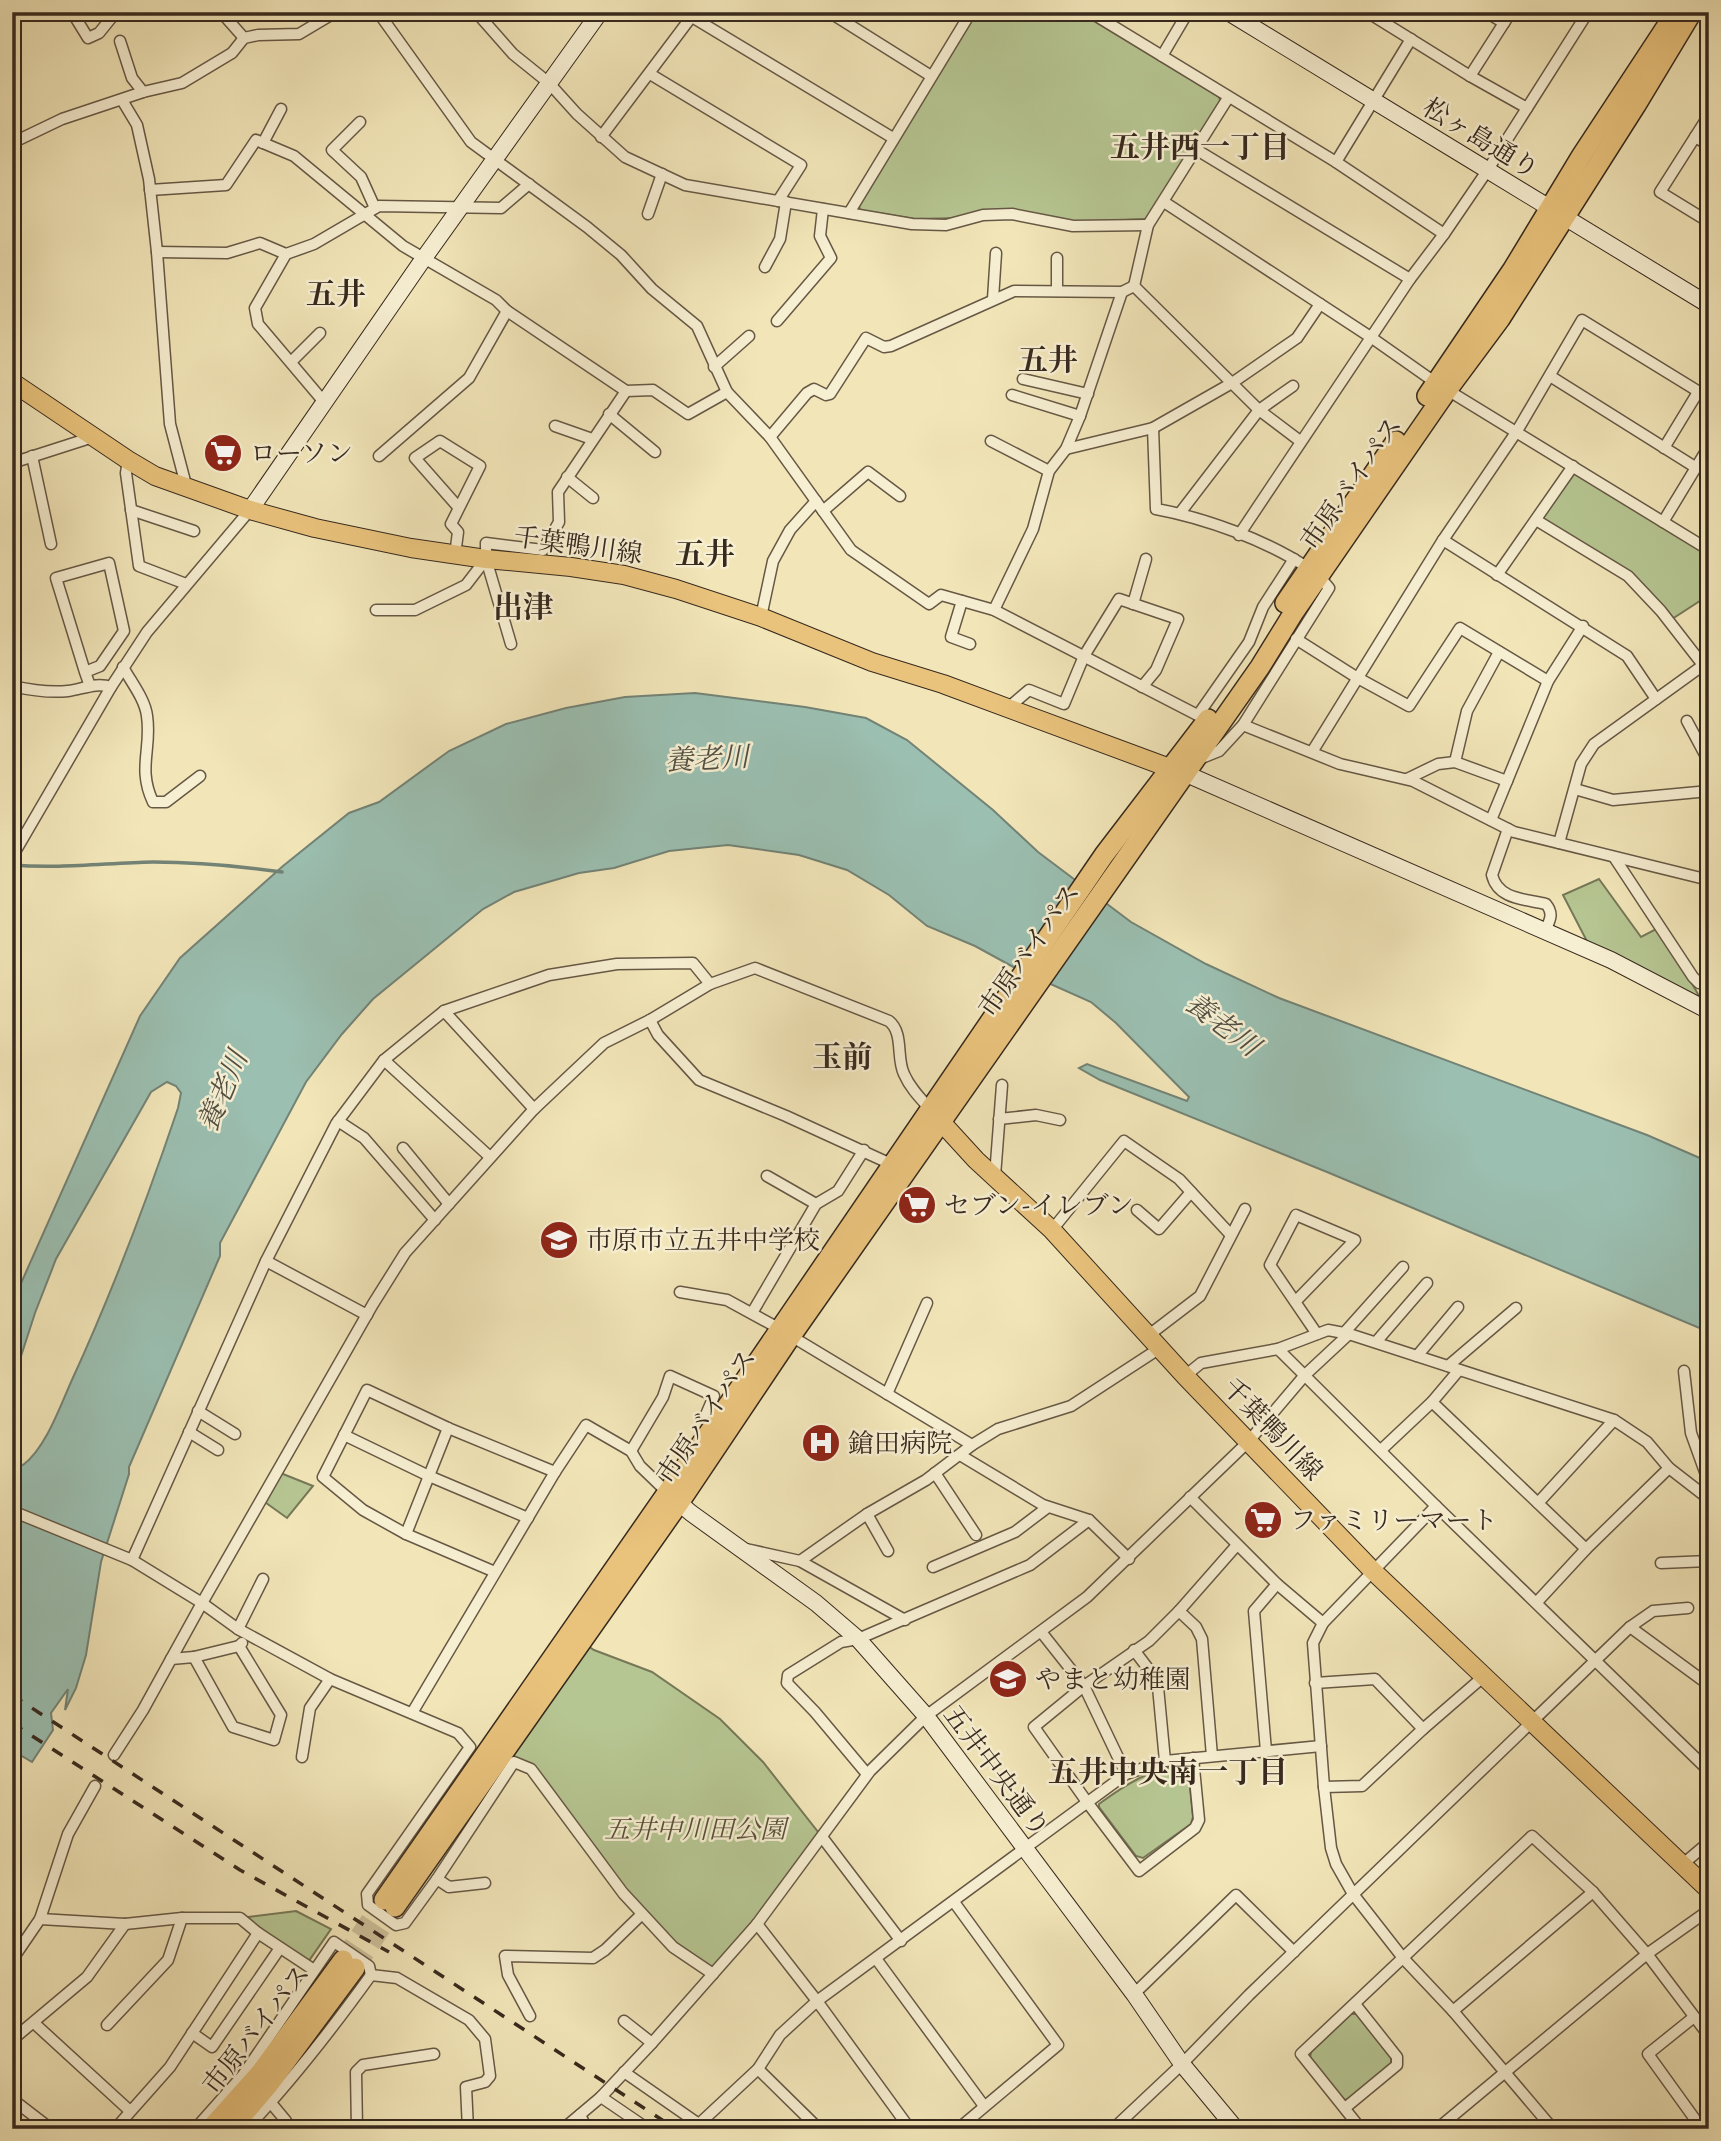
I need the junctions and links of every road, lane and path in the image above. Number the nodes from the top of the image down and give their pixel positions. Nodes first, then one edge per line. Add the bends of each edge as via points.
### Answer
1 (72, 12) edge
2 (116, 12) edge
3 (221, 12) edge
4 (336, 12) edge
5 (378, 12) edge
6 (476, 12) edge
7 (600, 12) edge
8 (829, 12) edge
9 (1090, 12) edge
10 (1188, 12) edge
11 (1228, 12) edge
12 (1367, 12) edge
13 (1486, 12) edge
14 (1511, 12) edge
15 (1588, 12) edge
16 (1676, 12) edge
17 (1692, 12) edge
18 (968, 13) edge
19 (694, 14) edge
20 (1504, 23) junction
21 (244, 38) junction
22 (1411, 39) junction
23 (120, 41) dead end
24 (1162, 57) junction
25 (650, 74) junction
26 (932, 76) junction
27 (1470, 76) junction
28 (549, 83) junction
29 (143, 92) junction
30 (1228, 98) junction
31 (122, 100) junction
32 (1372, 102) junction
33 (1527, 108) junction
34 (281, 109) dead end
35 (1709, 116) edge
36 (360, 122) dead end
37 (601, 137) junction
38 (1695, 137) junction
39 (892, 138) junction
40 (12, 143) edge
41 (263, 143) junction
42 (1709, 145) edge
43 (1197, 150) junction
44 (494, 159) junction
45 (1336, 162) junction
46 (1487, 171) junction
47 (662, 174) junction
48 (528, 184) junction
49 (150, 190) junction
50 (782, 201) junction
51 (1164, 202) junction
52 (460, 207) junction
53 (823, 209) junction
54 (370, 211) junction
55 (1558, 212) junction
56 (849, 213) junction
57 (648, 214) dead end
58 (1709, 222) edge
59 (1148, 225) junction
60 (1444, 234) junction
61 (157, 252) junction
62 (996, 253) dead end
63 (286, 254) junction
64 (424, 258) junction
65 (1057, 258) dead end
66 (765, 267) dead end
67 (1410, 279) junction
68 (1134, 286) junction
69 (1057, 291) junction
70 (1122, 292) junction
71 (993, 299) junction
72 (1320, 304) junction
73 (1709, 305) edge
74 (507, 311) junction
75 (777, 321) dead end
76 (320, 333) dead end
77 (749, 336) dead end
78 (1372, 338) junction
79 (291, 362) junction
80 (715, 367) junction
81 (1550, 376) junction
82 (1023, 379) dead end
83 (12, 383) edge
84 (1232, 383) junction
85 (1293, 386) dead end
86 (1442, 386) junction
87 (626, 391) junction
88 (727, 391) junction
89 (1012, 394) dead end
90 (1088, 394) junction
91 (1704, 395) edge
92 (324, 402) junction
93 (1259, 410) junction
94 (610, 414) junction
95 (1080, 416) junction
96 (555, 426) dead end
97 (1153, 428) junction
98 (1517, 431) junction
99 (93, 437) junction
100 (770, 437) junction
101 (592, 439) junction
102 (991, 441) dead end
103 (1300, 442) junction
104 (1709, 446) edge
105 (1664, 448) junction
106 (1066, 449) junction
107 (655, 452) dead end
108 (379, 456) dead end
109 (32, 457) junction
110 (128, 460) junction
111 (12, 463) edge
112 (1573, 466) junction
113 (1695, 467) junction
114 (1049, 471) junction
115 (567, 477) junction
116 (187, 489) junction
117 (900, 496) dead end
118 (593, 498) dead end
119 (816, 501) junction
120 (459, 508) junction
121 (131, 510) junction
122 (250, 510) junction
123 (823, 511) junction
124 (1180, 513) junction
125 (1536, 520) junction
126 (1663, 523) junction
127 (194, 531) dead end
128 (1239, 535) junction
129 (1443, 540) junction
130 (51, 544) dead end
131 (1709, 550) edge
132 (455, 555) junction
133 (486, 559) junction
134 (1146, 559) dead end
135 (1307, 568) junction
136 (1497, 575) junction
137 (186, 584) junction
138 (962, 601) junction
139 (1133, 604) junction
140 (376, 610) dead end
141 (994, 610) junction
142 (761, 617) junction
143 (1583, 626) junction
144 (1296, 639) junction
145 (511, 644) dead end
146 (971, 644) dead end
147 (1499, 652) junction
148 (1084, 656) junction
149 (1706, 663) edge
150 (124, 667) junction
151 (85, 672) junction
152 (1356, 677) junction
153 (1548, 681) junction
154 (12, 686) edge
155 (90, 686) junction
156 (111, 687) junction
157 (1142, 687) junction
158 (1656, 699) junction
159 (1008, 708) junction
160 (1208, 720) junction
161 (1687, 721) dead end
162 (1243, 725) junction
163 (1311, 752) junction
164 (1455, 762) junction
165 (1709, 762) edge
166 (1182, 767) junction
167 (200, 776) dead end
168 (1408, 779) junction
169 (1507, 781) junction
170 (1575, 789) junction
171 (1709, 791) edge
172 (1491, 820) junction
173 (1508, 829) junction
174 (1559, 843) junction
175 (12, 857) edge
176 (1614, 857) junction
177 (1709, 880) edge
178 (1545, 931) junction
179 (710, 984) junction
180 (1709, 985) edge
181 (444, 1011) junction
182 (1709, 1011) edge
183 (650, 1020) junction
184 (975, 1059) junction
185 (384, 1060) junction
186 (1002, 1085) dead end
187 (534, 1109) junction
188 (937, 1116) junction
189 (999, 1119) junction
190 (1060, 1120) dead end
191 (338, 1121) junction
192 (403, 1148) dead end
193 (864, 1150) junction
194 (490, 1157) junction
195 (893, 1165) junction
196 (767, 1176) dead end
197 (995, 1176) junction
198 (1191, 1192) junction
199 (449, 1203) junction
200 (816, 1203) junction
201 (1244, 1209) dead end
202 (1137, 1210) dead end
203 (435, 1220) junction
204 (1052, 1230) junction
205 (1230, 1234) junction
206 (266, 1261) junction
207 (1403, 1267) dead end
208 (1427, 1283) dead end
209 (680, 1292) dead end
210 (1295, 1302) junction
211 (927, 1303) dead end
212 (1458, 1307) dead end
213 (1516, 1308) dead end
214 (752, 1313) junction
215 (368, 1315) junction
216 (785, 1333) junction
217 (1346, 1333) junction
218 (1317, 1334) junction
219 (1154, 1342) junction
220 (1376, 1342) junction
221 (1278, 1349) junction
222 (1417, 1356) junction
223 (1448, 1366) junction
224 (1459, 1370) junction
225 (1684, 1371) dead end
226 (1305, 1375) junction
227 (1185, 1376) junction
228 (887, 1394) junction
229 (1432, 1402) junction
230 (198, 1411) junction
231 (705, 1417) dead end
232 (1614, 1420) junction
233 (448, 1428) junction
234 (189, 1432) junction
235 (235, 1434) dead end
236 (344, 1435) junction
237 (1250, 1441) junction
238 (972, 1445) junction
239 (218, 1450) dead end
240 (1381, 1450) junction
241 (631, 1451) junction
242 (960, 1455) junction
243 (1669, 1468) junction
244 (555, 1472) junction
245 (935, 1473) junction
246 (429, 1476) junction
247 (1709, 1483) edge
248 (1191, 1497) junction
249 (673, 1498) junction
250 (1708, 1499) edge
251 (1538, 1503) junction
252 (1436, 1506) junction
253 (1048, 1507) junction
254 (12, 1511) edge
255 (867, 1514) junction
256 (528, 1518) junction
257 (1089, 1520) junction
258 (406, 1534) junction
259 (976, 1535) dead end
260 (1237, 1545) junction
261 (740, 1548) junction
262 (1586, 1549) junction
263 (888, 1551) dead end
264 (1129, 1559) junction
265 (132, 1560) junction
266 (1709, 1560) edge
267 (800, 1561) junction
268 (1661, 1563) dead end
269 (933, 1567) dead end
270 (1373, 1571) junction
271 (495, 1572) junction
272 (263, 1579) dead end
273 (1276, 1584) junction
274 (1537, 1602) junction
275 (202, 1603) junction
276 (1688, 1608) dead end
277 (1179, 1611) junction
278 (905, 1620) junction
279 (1323, 1623) junction
280 (1630, 1627) junction
281 (238, 1629) junction
282 (1042, 1633) junction
283 (250, 1636) junction
284 (858, 1639) junction
285 (239, 1646) junction
286 (1134, 1650) junction
287 (194, 1657) junction
288 (171, 1659) junction
289 (1595, 1660) junction
290 (1483, 1677) junction
291 (330, 1679) junction
292 (1315, 1683) junction
293 (1709, 1685) edge
294 (1084, 1686) junction
295 (412, 1713) junction
296 (926, 1716) junction
297 (1533, 1722) junction
298 (1423, 1729) junction
299 (1321, 1745) junction
300 (1266, 1751) junction
301 (114, 1755) dead end
302 (1212, 1755) junction
303 (302, 1757) dead end
304 (1193, 1758) junction
305 (1165, 1760) junction
306 (1709, 1772) edge
307 (867, 1774) junction
308 (1126, 1774) junction
309 (95, 1786) dead end
310 (1324, 1787) junction
311 (1087, 1802) junction
312 (822, 1836) junction
313 (1709, 1842) edge
314 (1026, 1850) junction
315 (1684, 1864) junction
316 (437, 1879) junction
317 (485, 1884) dead end
318 (1709, 1890) edge
319 (1593, 1892) junction
320 (1353, 1894) junction
321 (954, 1902) junction
322 (389, 1904) tunnel mouth
323 (1709, 1910) edge
324 (642, 1914) junction
325 (182, 1918) junction
326 (40, 1919) junction
327 (125, 1924) junction
328 (757, 1924) junction
329 (258, 1933) junction
330 (901, 1941) junction
331 (281, 1948) junction
332 (1294, 1952) junction
333 (1647, 1954) junction
334 (1403, 1958) junction
335 (12, 1960) edge
336 (877, 1960) junction
337 (356, 1967) junction
338 (314, 1970) junction
339 (713, 1974) junction
340 (1134, 1994) junction
341 (817, 2001) junction
342 (1355, 2004) junction
343 (1452, 2011) junction
344 (530, 2016) dead end
345 (1694, 2017) junction
346 (624, 2021) dead end
347 (34, 2024) junction
348 (107, 2025) dead end
349 (192, 2034) junction
350 (1709, 2036) edge
351 (12, 2040) edge
352 (652, 2043) junction
353 (434, 2054) dead end
354 (1182, 2064) junction
355 (758, 2069) junction
356 (624, 2072) junction
357 (1506, 2073) junction
358 (601, 2097) junction
359 (12, 2099) edge
360 (271, 2103) junction
361 (984, 2106) junction
362 (1345, 2108) junction
363 (130, 2112) junction
364 (580, 2115) junction
365 (1450, 2118) junction
366 (702, 2126) edge
367 (51, 2129) edge
368 (115, 2129) edge
369 (195, 2129) edge
370 (209, 2129) edge
371 (231, 2129) edge
372 (246, 2129) edge
373 (285, 2129) edge
374 (357, 2129) edge
375 (468, 2129) edge
376 (563, 2129) edge
377 (587, 2129) edge
378 (648, 2129) edge
379 (819, 2129) edge
380 (910, 2129) edge
381 (958, 2129) edge
382 (1113, 2129) edge
383 (1236, 2129) edge
384 (1361, 2129) edge
385 (1437, 2129) edge
386 (1458, 2129) edge
387 (1553, 2129) edge
388 (1702, 2129) edge

1 - 2 street via 88,38 99,33
3 - 21 street
4 - 21 street via 299,34
5 - 44 street via 471,142
6 - 28 street via 513,54
7 - 28 street
8 - 26 street
9 - 24 street
10 - 24 street
11 - 32 street, 松ヶ島通り
12 - 22 street
13 - 20 street
14 - 20 street
15 - 33 street
16 - 55 highway, 市原バイパス via 1582,155
17 - 55 highway, 市原バイパス
18 - 26 street
19 - 25 street
19 - 39 street
20 - 27 street
21 - 29 street via 232,53 182,83
22 - 27 street
22 - 32 street
23 - 29 street via 132,78
24 - 30 street
25 - 37 street
25 - 50 street via 801,165
26 - 39 street
27 - 33 street
28 - 37 street
28 - 44 street
29 - 31 street
30 - 43 street
30 - 45 street
31 - 40 street via 62,119
31 - 49 street via 137,124
32 - 45 street
32 - 46 street, 松ヶ島通り
33 - 46 street
34 - 41 street
35 - 38 street
36 - 54 street via 332,150 361,177
37 - 47 street via 625,157
38 - 42 street
38 - 58 street via 1660,192
39 - 56 street
41 - 49 street via 256,140 226,185
41 - 54 street via 294,156
43 - 51 street
43 - 67 street
44 - 48 street
44 - 52 street
45 - 60 street
46 - 55 street, 松ヶ島通り
46 - 60 street
47 - 50 street via 685,185
47 - 57 street
48 - 52 street via 501,208
48 - 80 street via 621,255 652,289 698,326
49 - 61 street
50 - 53 street
50 - 66 street via 780,239
51 - 59 street
51 - 72 street
52 - 54 street via 379,206
52 - 64 street
53 - 56 street
53 - 75 street via 820,236 831,258
54 - 63 street via 314,244
54 - 64 street via 403,246
55 - 73 street, 松ヶ島通り
55 - 86 highway, 市原バイパス via 1487,304
56 - 59 street via 912,224 946,225 984,215 1012,214 1073,226
59 - 68 street
60 - 67 street
61 - 63 street via 227,253 260,243
61 - 116 street via 170,424
62 - 71 street
63 - 79 street via 256,308 260,327
64 - 74 street
64 - 92 street
65 - 69 street
67 - 78 street
68 - 70 street
68 - 84 street
69 - 70 street
69 - 71 street via 1014,291
70 - 90 street
71 - 100 street via 891,346 866,338 830,394 814,389 807,393
72 - 78 street
72 - 84 street via 1297,338
74 - 87 street
74 - 108 street via 469,378
76 - 79 street
77 - 80 street
78 - 86 street
78 - 103 street
79 - 92 street
80 - 88 street
81 - 91 street via 1582,320
81 - 98 street
81 - 105 street
82 - 90 street
83 - 99 main road, 千葉鴨川線
84 - 93 street
84 - 97 street
85 - 93 street
86 - 98 street
86 - 135 highway, 市原バイパス
87 - 88 street via 653,390 688,414
87 - 94 street
88 - 100 street
89 - 95 street
90 - 95 street
91 - 105 street
92 - 122 street
93 - 103 street
93 - 124 street
94 - 101 street
94 - 107 street
95 - 106 street
96 - 101 street
97 - 106 street
97 - 124 street via 1156,509
98 - 112 street
98 - 129 street
99 - 109 street
99 - 110 main road, 千葉鴨川線
100 - 119 street
101 - 115 street
102 - 114 street
103 - 128 street
104 - 113 street
105 - 113 street
106 - 114 street
109 - 111 street
109 - 130 street
110 - 116 main road, 千葉鴨川線
110 - 121 street
112 - 125 street
112 - 126 street
113 - 126 street
114 - 141 street via 1033,529
115 - 118 street
115 - 133 street via 558,492 559,522 543,550 486,544
116 - 122 main road, 千葉鴨川線
117 - 123 street via 868,472
119 - 123 street
119 - 142 street via 790,530 773,561
120 - 120 street via 480,466 440,441 415,458
120 - 132 street via 452,524 458,533
121 - 127 street
121 - 137 street via 139,566
122 - 132 main road, 千葉鴨川線 via 315,528
122 - 137 street
123 - 138 street via 851,550 929,604 941,595
124 - 128 street
125 - 136 street
125 - 149 street via 1628,576
126 - 131 street
128 - 135 street
129 - 136 street
129 - 152 street
132 - 133 main road, 千葉鴨川線
133 - 140 street via 466,585 415,610
133 - 142 main road, 千葉鴨川線 via 624,575
133 - 145 street
134 - 139 street
135 - 144 street via 1329,588
135 - 160 highway, 市原バイパス via 1260,667
135 - 160 street via 1263,607
136 - 143 street
137 - 150 street
138 - 141 street
138 - 146 street via 951,637
139 - 148 street via 1119,599
139 - 157 street via 1178,619 1156,670
141 - 148 street
142 - 159 main road, 千葉鴨川線 via 872,662
143 - 153 street
143 - 158 street via 1627,656
144 - 152 street
144 - 162 street
147 - 152 street via 1460,628 1409,706
147 - 153 street
147 - 164 street via 1467,711
148 - 157 street
148 - 159 street via 1064,704 1029,690
149 - 158 street
150 - 156 street
150 - 167 street via 147,711 144,771 153,802 166,802
151 - 151 street via 56,578 108,563 124,631 100,666
151 - 155 street
152 - 163 street
153 - 169 street
154 - 155 street via 66,691
155 - 156 street
156 - 175 street
157 - 160 street
158 - 170 street via 1594,744 1581,764
159 - 166 main road, 千葉鴨川線
160 - 166 highway, 市原バイパス
161 - 165 street
162 - 163 street
162 - 166 street via 1219,751
163 - 168 street via 1340,764
164 - 168 street via 1438,764
164 - 169 street
166 - 178 street
166 - 184 highway, 市原バイパス via 1125,859
166 - 184 highway, 市原バイパス via 1104,855
168 - 172 street
169 - 172 street
170 - 171 street via 1613,800
170 - 174 street
172 - 173 street
173 - 174 street
173 - 178 street via 1493,879 1513,897 1546,904 1552,918
174 - 176 street
176 - 177 street
176 - 180 street via 1693,977
178 - 182 street
179 - 181 street via 693,963 617,964 549,975
179 - 183 street
179 - 188 street via 755,968 889,1021 897,1032 904,1075
181 - 185 street
181 - 187 street
183 - 187 street via 604,1043
183 - 193 street via 699,1080
184 - 188 highway, 市原バイパス
185 - 191 street
185 - 194 street
186 - 189 street
187 - 194 street
188 - 195 highway, 市原バイパス
188 - 197 main road, 千葉鴨川線
188 - 216 highway, 市原バイパス
189 - 190 street via 1036,1115
189 - 197 street
191 - 203 street via 364,1138
191 - 206 street
192 - 199 street
193 - 195 street
193 - 200 street via 838,1191
194 - 199 street
195 - 216 highway, 市原バイパス
196 - 200 street
197 - 204 main road, 千葉鴨川線
198 - 202 street via 1159,1229
198 - 204 street via 1124,1141
198 - 205 street
199 - 203 street
200 - 214 street
201 - 205 street
203 - 215 street via 405,1254
204 - 219 main road, 千葉鴨川線
205 - 219 street via 1200,1296
206 - 215 street
206 - 230 street
207 - 217 street
208 - 220 street
209 - 214 street via 727,1300
210 - 210 street via 1270,1265 1296,1215 1355,1240
210 - 218 street
211 - 228 street
212 - 222 street
213 - 223 street
214 - 216 street
215 - 275 street
216 - 228 street
216 - 249 highway, 市原バイパス
217 - 218 street via 1328,1330
217 - 220 street
217 - 226 street
218 - 221 street
219 - 227 main road, 千葉鴨川線
219 - 238 street via 1072,1406 998,1429
220 - 222 street
221 - 226 street
221 - 227 street via 1201,1363
222 - 223 street
223 - 224 street
224 - 229 street
224 - 232 street
225 - 247 street via 1691,1433
226 - 237 street
226 - 240 street
227 - 237 main road, 千葉鴨川線
228 - 238 street
229 - 240 street
229 - 251 street
230 - 234 street
230 - 235 street
231 - 241 street via 714,1395 670,1376
232 - 243 street via 1647,1442
232 - 251 street
233 - 236 street via 367,1390
233 - 244 street
233 - 246 street
234 - 239 street
234 - 265 street
236 - 246 street
236 - 258 street via 323,1477 363,1510
237 - 248 street
237 - 270 main road, 千葉鴨川線
238 - 242 street
240 - 252 street
241 - 244 street via 586,1425
241 - 249 street
242 - 245 street
242 - 253 street
243 - 250 street
243 - 262 street
244 - 256 street
245 - 255 street
245 - 259 street
246 - 256 street
246 - 258 street
248 - 260 street
248 - 264 street
249 - 261 street, 五井中央通り
249 - 322 highway, 市原バイパス
250 - 266 street
251 - 262 street
252 - 270 street
252 - 274 street
253 - 257 street
253 - 269 street via 1015,1532
254 - 265 street
255 - 263 street
255 - 267 street
256 - 271 street
257 - 264 street
257 - 278 street via 1030,1565
258 - 271 street
260 - 273 street
260 - 277 street
261 - 267 street
261 - 284 street, 五井中央通り
262 - 274 street
264 - 282 street
265 - 275 street
266 - 268 street
267 - 278 street
270 - 279 street
270 - 290 main road, 千葉鴨川線
271 - 295 street
272 - 281 street
273 - 279 street
273 - 300 street via 1254,1611
274 - 289 street
275 - 281 street
275 - 288 street
276 - 280 street via 1653,1611
277 - 286 street
277 - 302 street via 1202,1639
278 - 284 street
279 - 292 street via 1313,1643
280 - 289 street
280 - 293 street
281 - 283 street
282 - 294 street
282 - 296 street
283 - 285 street
283 - 291 street
284 - 296 street, 五井中央通り
284 - 307 street via 841,1642 788,1675 787,1683
285 - 287 street
285 - 287 street via 281,1715 274,1740 233,1727
286 - 294 street
286 - 305 street via 1158,1687
287 - 288 street
288 - 301 street
289 - 297 street
289 - 306 street
290 - 297 main road, 千葉鴨川線
290 - 298 street
291 - 295 street
291 - 303 street via 310,1708
292 - 298 street via 1375,1679
292 - 299 street
294 - 308 street
294 - 311 street via 1034,1727
295 - 316 street via 458,1732 470,1747 367,1894 368,1906 396,1924 405,1923
296 - 307 street
296 - 314 street, 五井中央通り
297 - 315 main road, 千葉鴨川線
297 - 320 street
298 - 310 street via 1362,1786
299 - 300 street
299 - 310 street
300 - 302 street
302 - 304 street
304 - 305 street
304 - 311 street via 1199,1820 1195,1828 1139,1871
305 - 308 street
307 - 312 street
308 - 311 street
309 - 326 street via 68,1834
310 - 320 street via 1331,1848
311 - 314 street
312 - 328 street
312 - 330 street
313 - 315 street
314 - 321 street
314 - 340 street, 五井中央通り
315 - 318 main road, 千葉鴨川線
316 - 317 street via 449,1887
316 - 324 street via 514,1762 531,1769
319 - 333 street
319 - 334 street via 1532,1836
319 - 343 street
320 - 332 street
320 - 334 street
321 - 330 street
321 - 361 street via 1058,2045
323 - 333 street
324 - 339 street via 673,1947
324 - 344 street via 593,1958 505,1956 508,1975
325 - 327 street
325 - 329 street via 240,1918
325 - 348 street via 168,1960
326 - 327 street
326 - 335 street
327 - 347 street via 87,1977
328 - 339 street
328 - 341 street
329 - 331 street
329 - 349 street
330 - 336 street
331 - 338 street
331 - 349 street via 212,2047
332 - 340 street via 1236,1895
332 - 354 street
333 - 345 street
333 - 357 street
334 - 342 street
334 - 343 street
336 - 341 street
336 - 361 street
337 - 338 street via 369,1966 334,1942
337 - 360 street via 326,2038
337 - 370 highway, 市原バイパス
337 - 371 highway, 市原バイパス
337 - 375 street via 397,1978 470,2020 485,2039 490,2076 466,2087
338 - 369 street via 243,2075
339 - 352 street
340 - 354 street, 五井中央通り
341 - 355 street via 780,2035
341 - 380 street
342 - 362 street via 1397,2057 1397,2065
342 - 362 street via 1301,2054
343 - 357 street
345 - 350 street
345 - 388 street via 1648,2054
346 - 352 street
347 - 351 street
347 - 363 street
349 - 363 street
352 - 356 street
353 - 374 street via 363,2065 356,2072
354 - 382 street
354 - 383 street, 五井中央通り
355 - 366 street
355 - 379 street
356 - 358 street
356 - 366 street
357 - 365 street
357 - 387 street
358 - 364 street
358 - 378 street
359 - 367 street
360 - 372 street
360 - 373 street via 286,2121
361 - 381 street
362 - 384 street
363 - 368 street
364 - 376 street
364 - 377 street
365 - 385 street
365 - 386 street

